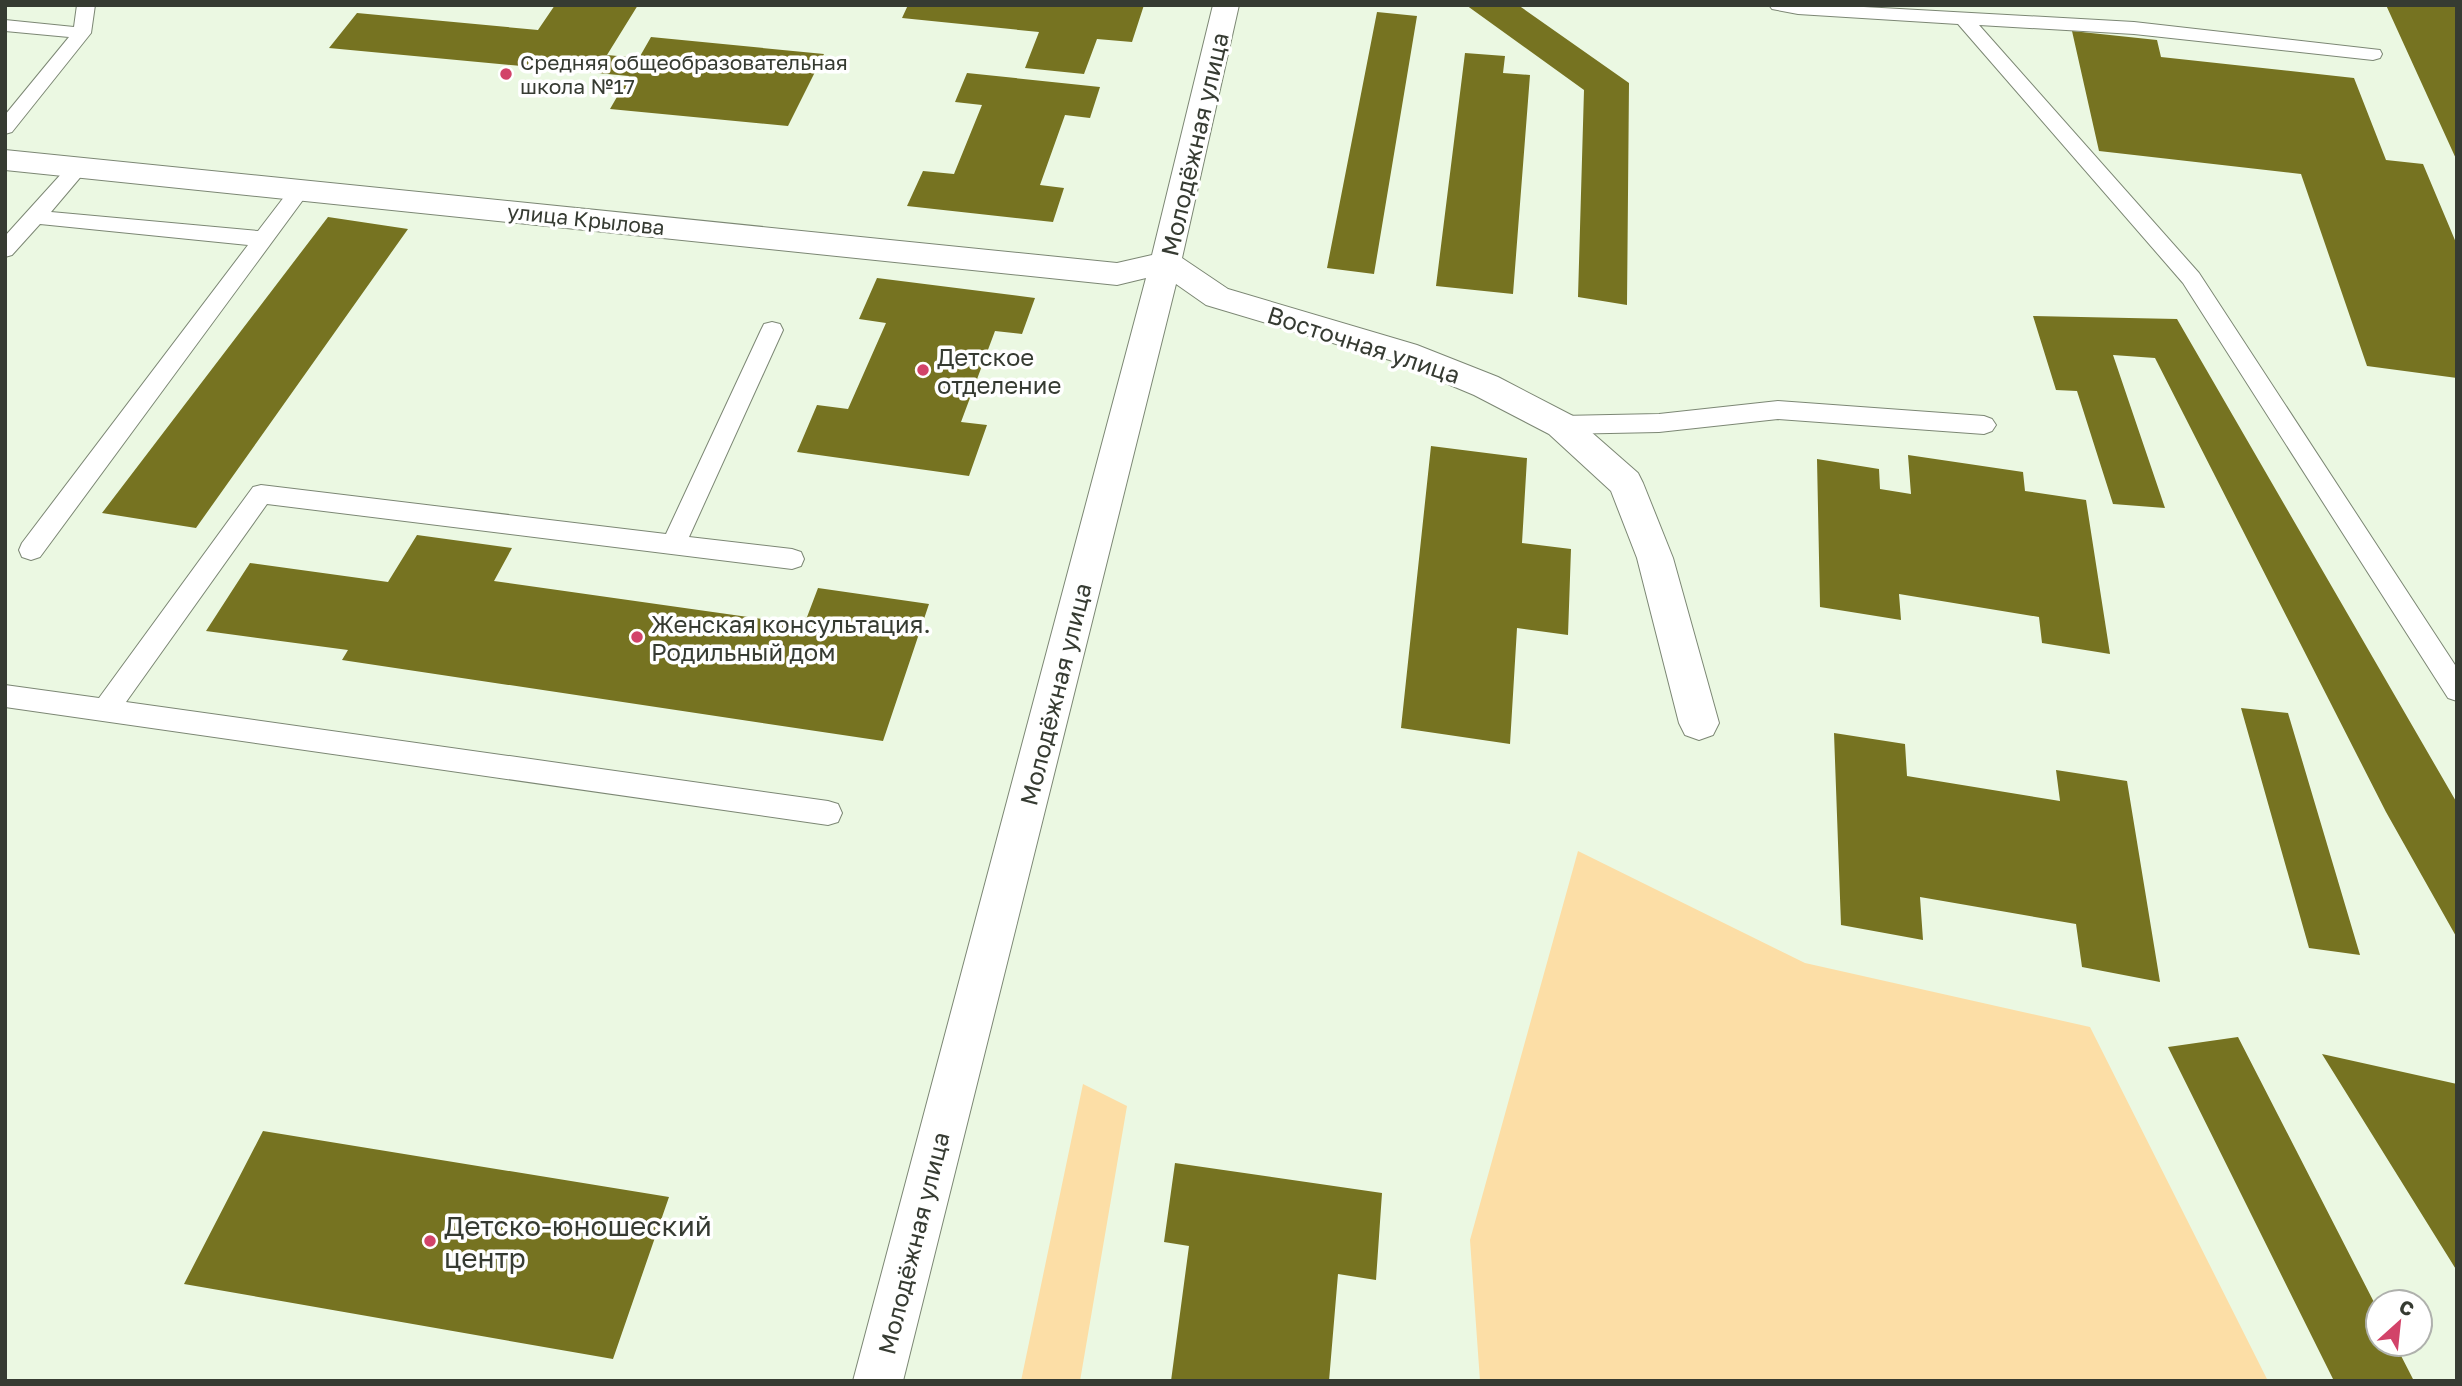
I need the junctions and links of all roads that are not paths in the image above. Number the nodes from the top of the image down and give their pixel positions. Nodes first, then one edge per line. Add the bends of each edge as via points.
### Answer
1 (86, 5) edge
2 (1226, 5) edge
3 (1779, 5) edge
4 (2077, 5) edge
5 (1963, 18) junction
6 (5, 25) edge
7 (2082, 25) junction
8 (82, 33) junction
9 (2373, 54) dead end
10 (5, 128) edge
11 (5, 160) edge
12 (79, 167) junction
13 (301, 189) junction
14 (35, 217) junction
15 (264, 239) junction
16 (5, 250) edge
17 (1166, 262) junction
18 (772, 330) dead end
19 (1561, 425) junction
20 (1984, 425) dead end
21 (673, 545) junction
22 (31, 550) dead end
23 (792, 559) dead end
24 (2457, 690) edge
25 (5, 696) edge
26 (106, 710) junction
27 (1699, 723) dead end
28 (828, 813) dead end
29 (877, 1381) edge

1 - 8 lane
2 - 17 street, Молодёжная улица
3 - 5 lane
4 - 7 lane
5 - 7 lane
5 - 24 lane via 2191,278
6 - 8 lane
7 - 9 lane
8 - 10 lane
11 - 12 street, улица Крылова
12 - 13 street, улица Крылова
12 - 14 lane
13 - 15 lane
13 - 17 street, улица Крылова via 1117,274
14 - 15 lane
14 - 16 lane
15 - 22 lane
17 - 19 street, Восточная улица via 1217,297 1405,353 1486,386
17 - 29 street, Молодёжная улица
18 - 21 lane
19 - 20 lane via 1658,423 1778,410
19 - 27 street, Восточная улица via 1626,483 1656,558
21 - 23 lane
21 - 26 lane via 261,494
25 - 26 lane
26 - 28 lane

